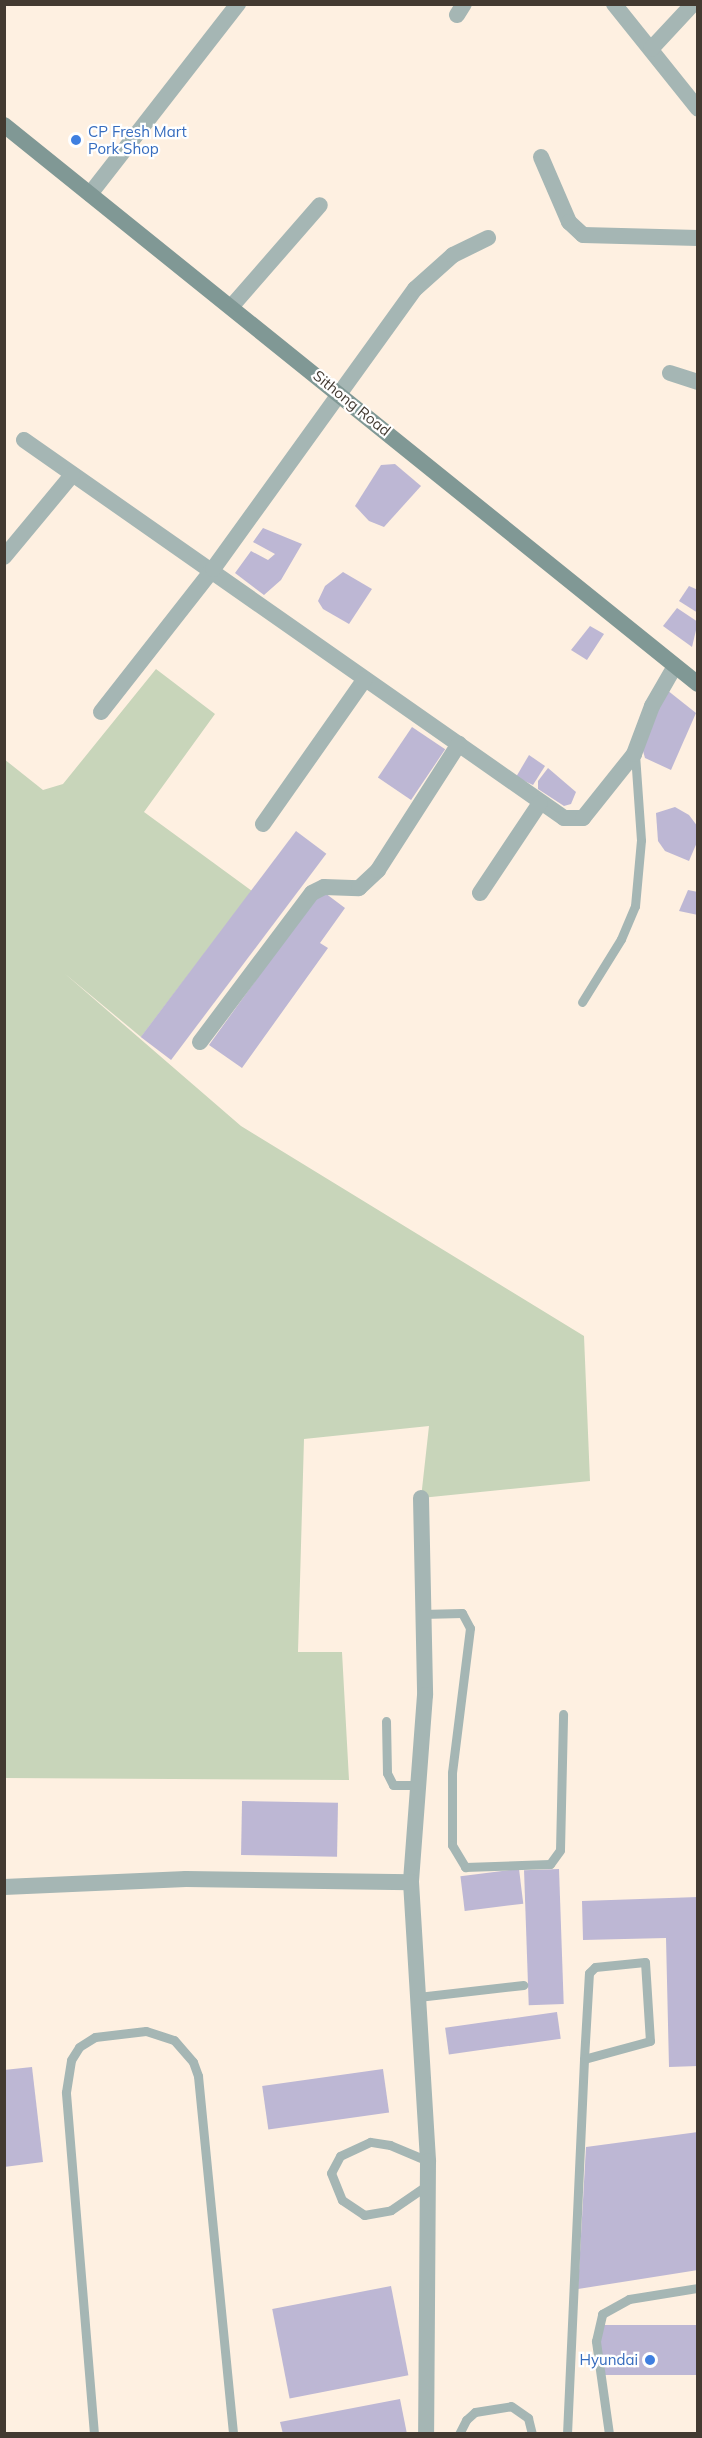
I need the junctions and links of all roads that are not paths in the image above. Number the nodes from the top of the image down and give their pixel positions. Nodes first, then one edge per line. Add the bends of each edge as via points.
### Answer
1 (238, 4) edge
2 (614, 4) edge
3 (693, 4) edge
4 (651, 49) junction
5 (698, 109) edge
6 (4, 125) edge
7 (541, 157) dead end
8 (90, 194) junction
9 (320, 204) dead end
10 (488, 238) dead end
11 (698, 238) edge
12 (231, 307) junction
13 (670, 373) dead end
14 (698, 382) edge
15 (342, 394) junction
16 (24, 440) dead end
17 (72, 475) junction
18 (4, 557) edge
19 (213, 569) junction
20 (675, 666) junction
21 (365, 679) junction
22 (698, 684) edge
23 (101, 712) dead end
24 (459, 744) junction
25 (634, 754) junction
26 (540, 803) junction
27 (263, 824) dead end
28 (480, 893) dead end
29 (582, 1002) dead end
30 (201, 1042) dead end
31 (421, 1497) dead end
32 (422, 1614) junction
33 (563, 1714) dead end
34 (386, 1721) dead end
35 (416, 1785) junction
36 (411, 1882) junction
37 (4, 1887) edge
38 (523, 1984) dead end
39 (418, 1997) junction
40 (584, 2059) junction
41 (428, 2161) junction
42 (429, 2184) junction
43 (698, 2288) edge
44 (94, 2433) edge
45 (233, 2433) edge
46 (426, 2433) edge
47 (459, 2433) edge
48 (532, 2433) edge
49 (567, 2433) edge
50 (609, 2433) edge

1 - 8 street
2 - 4 street
3 - 4 street
4 - 5 street
6 - 8 main road, Sithong Road
7 - 11 street via 568,222 583,235
8 - 12 main road, Sithong Road
9 - 12 street
10 - 15 street via 453,255 415,289
12 - 15 main road, Sithong Road
13 - 14 street
15 - 19 street
15 - 20 main road, Sithong Road
16 - 17 street
17 - 18 street
17 - 19 street
19 - 21 street
19 - 23 street
20 - 22 main road, Sithong Road
20 - 25 street via 652,706
21 - 24 street
21 - 27 street
24 - 26 street
24 - 30 street via 378,870 359,888 324,887 312,893
25 - 26 street via 583,818 564,818
25 - 29 lane via 641,840 635,906 621,939
26 - 28 street
31 - 32 street
32 - 33 lane via 462,1613 470,1628 452,1773 452,1845 465,1867 550,1864 560,1850
32 - 35 street via 425,1695
34 - 35 lane via 387,1773 393,1785
35 - 36 street
36 - 37 street via 175,1879
36 - 39 street
38 - 39 lane
39 - 41 street
40 - 40 lane via 590,1971 645,1962 650,2041
40 - 49 lane
41 - 42 street
41 - 42 lane via 390,2145 370,2142 340,2156 331,2173 342,2200 364,2215 391,2210
42 - 46 street
43 - 50 lane via 629,2299 602,2314 596,2341
44 - 45 lane via 66,2084 71,2060 79,2047 95,2037 146,2031 174,2040 193,2062 198,2076
47 - 48 lane via 476,2412 511,2406 528,2418

